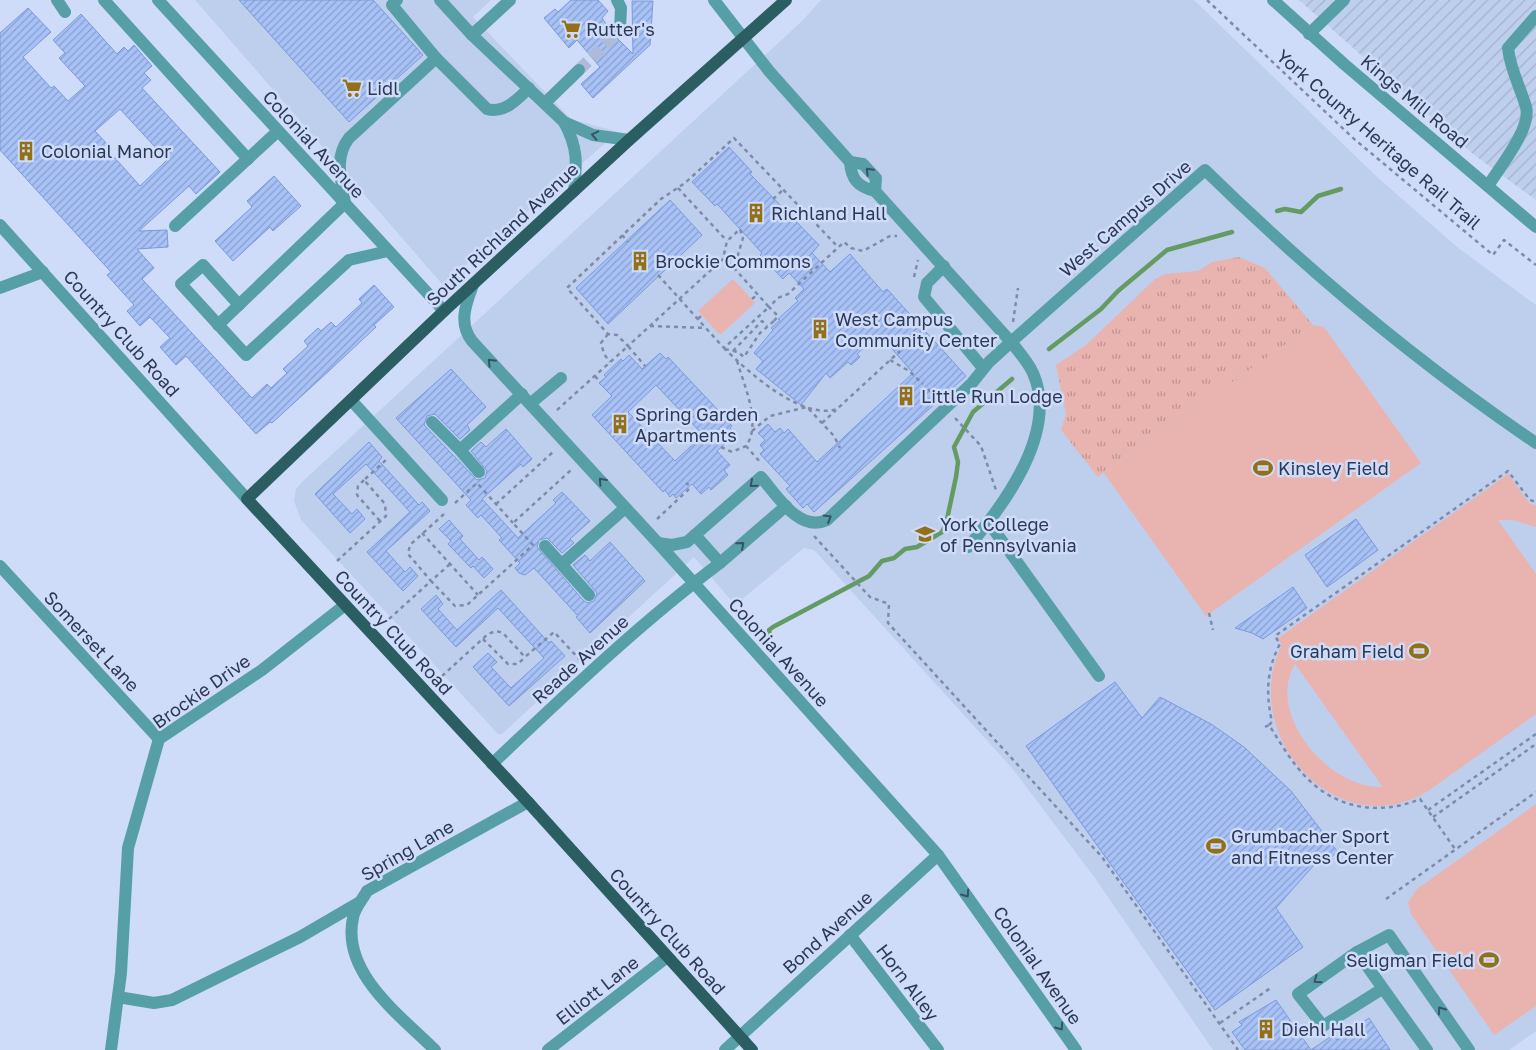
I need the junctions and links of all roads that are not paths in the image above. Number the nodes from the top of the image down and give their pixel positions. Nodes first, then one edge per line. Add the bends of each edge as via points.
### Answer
1 (57, 0) edge
2 (104, 0) edge
3 (158, 0) edge
4 (397, 0) edge
5 (440, 0) edge
6 (510, 0) edge
7 (617, 0) edge
8 (714, 0) edge
9 (786, 0) edge
10 (1273, 0) edge
11 (1344, 0) edge
12 (65, 12) dead end
13 (1536, 16) edge
14 (620, 30) dead end
15 (1309, 34) junction
16 (472, 35) junction
17 (742, 38) junction
18 (436, 58) junction
19 (579, 70) tunnel mouth
20 (529, 88) junction
21 (546, 102) junction
22 (564, 122) junction
23 (278, 130) junction
24 (629, 140) junction
25 (248, 158) junction
26 (1488, 186) junction
27 (574, 191) junction
28 (345, 203) junction
29 (0, 226) edge
30 (175, 226) dead end
31 (1536, 227) edge
32 (388, 251) junction
33 (944, 266) junction
34 (43, 272) junction
35 (473, 285) junction
36 (0, 288) edge
37 (240, 305) junction
38 (444, 311) junction
39 (218, 325) junction
40 (1011, 342) junction
41 (984, 368) junction
42 (561, 378) dead end
43 (526, 399) junction
44 (351, 400) junction
45 (432, 422) dead end
46 (1536, 444) edge
47 (460, 450) junction
48 (479, 472) dead end
49 (247, 499) junction
50 (442, 500) dead end
51 (786, 506) junction
52 (626, 508) junction
53 (989, 523) junction
54 (695, 534) junction
55 (658, 543) junction
56 (545, 546) dead end
57 (968, 547) dead end
58 (562, 564) junction
59 (720, 564) junction
60 (0, 566) edge
61 (693, 582) junction
62 (589, 595) dead end
63 (345, 605) junction
64 (1100, 676) dead end
65 (159, 739) junction
66 (492, 764) junction
67 (528, 802) junction
68 (938, 855) junction
69 (361, 901) junction
70 (850, 935) junction
71 (1357, 952) junction
72 (667, 957) junction
73 (1382, 988) junction
74 (118, 997) junction
75 (739, 1036) junction
76 (111, 1050) edge
77 (435, 1050) edge
78 (548, 1050) edge
79 (724, 1050) edge
80 (752, 1050) edge
81 (938, 1050) edge
82 (1076, 1050) edge
83 (1427, 1050) edge
84 (1469, 1050) edge

1 - 12 street
2 - 25 street
3 - 23 street, Colonial Avenue
4 - 18 street via 392,5
5 - 16 street
6 - 16 street
7 - 14 street via 621,8
8 - 17 street
9 - 17 main road, South Richland Avenue
10 - 15 street, Kings Mill Road
11 - 15 street
13 - 26 street via 1508,48 1511,68 1527,109 1526,118 1522,131
15 - 26 street, Kings Mill Road
16 - 20 street
17 - 24 main road, South Richland Avenue
17 - 33 street via 850,162 863,164 876,178 876,191
18 - 20 street via 487,109 493,111 505,108
18 - 28 street via 342,147 339,160
19 - 21 street
20 - 21 street
21 - 22 street
24 -> 22 street via 593,135
22 - 27 street via 576,151
23 - 25 street
23 - 28 street, Colonial Avenue
24 - 27 main road, South Richland Avenue
25 - 30 street
26 - 31 street, Kings Mill Road
27 - 35 main road, South Richland Avenue
28 - 32 street, Colonial Avenue
28 - 37 street
29 - 34 street
32 - 38 street, Colonial Avenue
32 - 39 street via 349,260 246,355
33 - 40 street
33 - 41 street via 927,283 924,297
34 - 36 street, Country Club Road
34 - 49 street, Country Club Road
35 - 38 main road, South Richland Avenue
43 -> 35 street, Colonial Avenue via 468,336 464,311
37 - 39 street
37 - 39 street via 203,265 181,284
38 - 44 main road, South Richland Avenue
40 - 41 street
40 - 46 street, West Campus Drive via 1205,170 1350,302 1427,364
40 - 53 street via 1033,372 1040,405 1039,422 1032,447
51 -> 41 street via 808,522 827,520 950,412
42 - 43 street
43 - 47 street
52 -> 43 street, Colonial Avenue
44 - 49 main road, South Richland Avenue
44 - 50 street
45 - 47 street
47 - 48 street
49 - 63 main road, Country Club Road
51 -> 54 street via 761,477
59 -> 51 street, Reade Avenue
52 - 55 street, Colonial Avenue
52 - 58 street
53 - 57 street
53 - 64 street
54 - 55 street via 682,543
54 - 59 street
55 - 61 street, Colonial Avenue
56 - 58 street
58 - 62 street
59 - 61 street, Reade Avenue
60 - 65 street, Somerset Lane
61 - 66 street, Reade Avenue via 596,666
61 - 68 street, Colonial Avenue
63 - 65 street, Brockie Drive via 262,670
63 - 66 main road, Country Club Road
65 - 74 street, Brockie Drive via 128,848
66 - 67 main road, Country Club Road
67 - 69 street, Spring Lane via 367,890
67 - 72 main road, Country Club Road
68 - 70 street, Bond Avenue
68 -> 82 street, Colonial Avenue
69 - 74 street via 284,945 172,1000 154,1003
69 - 77 street, Spring Lane via 353,916 350,941 360,966 374,988
70 - 75 street, Bond Avenue
70 - 81 street, Horn Alley
71 - 73 street
71 -> 73 street via 1298,994 1323,1026
84 -> 71 street via 1389,935
72 - 75 main road, Country Club Road
72 - 78 street, Elliott Lane
73 - 83 street
74 - 76 street, Brockie Drive
75 - 79 street, Bond Avenue
75 - 80 main road, Country Club Road

